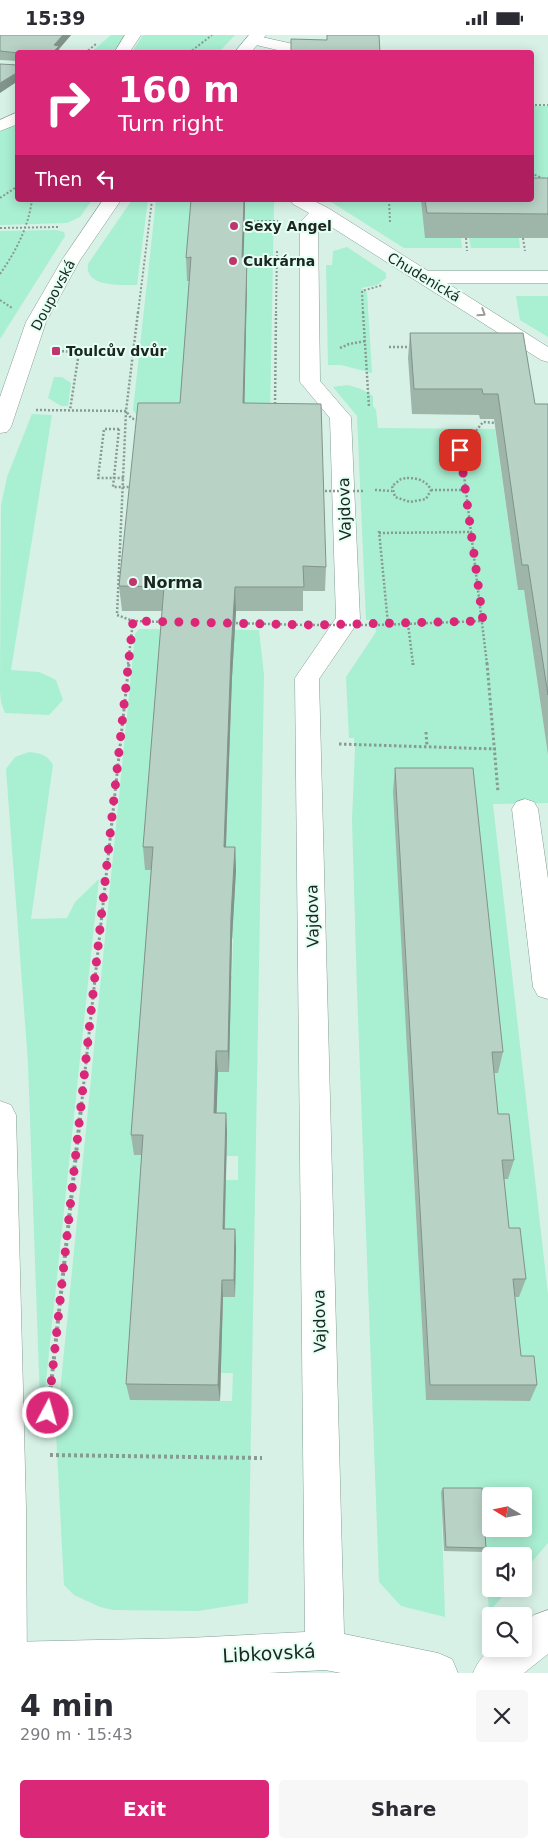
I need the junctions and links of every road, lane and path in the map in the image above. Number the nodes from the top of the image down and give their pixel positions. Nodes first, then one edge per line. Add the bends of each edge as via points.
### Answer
1 (133, 35) edge
2 (212, 35) edge
3 (256, 38) edge
4 (124, 50) edge
5 (193, 50) edge
6 (244, 50) edge
7 (302, 50) edge
8 (534, 105) edge
9 (548, 105) edge
10 (15, 118) edge
11 (0, 126) edge
12 (534, 174) edge
13 (548, 181) edge
14 (15, 188) edge
15 (0, 197) edge
16 (32, 202) edge
17 (111, 202) edge
18 (152, 202) edge
19 (303, 202) edge
20 (322, 212) junction
21 (278, 215) dead end
22 (242, 226) edge
23 (63, 227) dead end
24 (0, 228) edge
25 (27, 228) junction
26 (466, 238) edge
27 (522, 238) edge
28 (277, 248) dead end
29 (467, 251) dead end
30 (525, 251) dead end
31 (237, 257) edge
32 (242, 257) junction
33 (277, 257) junction
34 (237, 261) edge
35 (0, 274) edge
36 (426, 277) junction
37 (548, 277) edge
38 (366, 341) dead end
39 (58, 343) dead end
40 (389, 347) dead end
41 (417, 347) edge
42 (335, 350) dead end
43 (548, 356) edge
44 (33, 410) dead end
45 (70, 411) junction
46 (126, 411) junction
47 (275, 412) edge
48 (147, 421) edge
49 (502, 423) edge
50 (0, 427) edge
51 (124, 478) junction
52 (134, 487) edge
53 (466, 490) junction
54 (320, 491) edge
55 (392, 491) junction
56 (431, 491) junction
57 (472, 532) junction
58 (379, 533) dead end
59 (133, 621) junction
60 (483, 621) junction
61 (173, 622) edge
62 (222, 623) edge
63 (408, 624) junction
64 (413, 665) dead end
65 (426, 732) dead end
66 (368, 745) dead end
67 (427, 746) junction
68 (496, 749) junction
69 (498, 801) dead end
70 (525, 809) dead end
71 (548, 987) edge
72 (0, 1115) edge
73 (48, 1413) dead end
74 (50, 1455) dead end
75 (262, 1458) dead end
76 (548, 1629) edge
77 (325, 1650) junction
78 (7, 1667) edge
79 (438, 1673) edge
80 (493, 1673) edge

1 - 4 street
2 - 5 path
3 - 6 street
3 - 7 street
8 - 9 path
10 - 11 street
12 - 13 path
14 - 15 path
16 - 25 path
17 - 50 street, Doupovská via 71,260 36,322
18 - 46 path
19 - 20 street, Chudenická
20 - 36 street, Chudenická
20 - 77 street, Vajdova via 309,222 310,382 340,417 348,619 307,678
21 - 22 path via 278,221 241,221
23 - 25 path
24 - 25 path
25 - 35 path
26 - 29 path
27 - 30 path
28 - 33 path
31 - 32 path
32 - 33 path
32 - 34 path via 242,261
33 - 47 path
36 - 37 street
36 -> 43 street, Chudenická
38 - 42 path
39 - 45 path via 56,351 80,352
40 - 41 path
44 - 45 path
45 - 46 path
46 - 48 path via 131,418
46 - 51 path
49 - 53 path via 483,422 460,450
51 - 52 path, bridge via 98,478 104,429 119,429 112,487
51 - 59 path via 117,615
53 - 56 path
53 - 57 path
54 - 55 path, bridge
55 - 56 path via 401,501 415,503 426,499
55 - 56 path via 395,483 407,478 426,482
57 - 58 path
57 - 60 path
59 - 61 path
59 - 73 path
60 - 63 path
60 - 68 path
62 - 63 path, bridge
63 - 64 path
65 - 67 path
66 - 67 path
67 - 68 path
68 - 69 path
70 - 71 street
72 - 78 street
74 - 75 path
76 - 80 street
77 - 78 street, Libkovská
77 - 79 street, Libkovská

